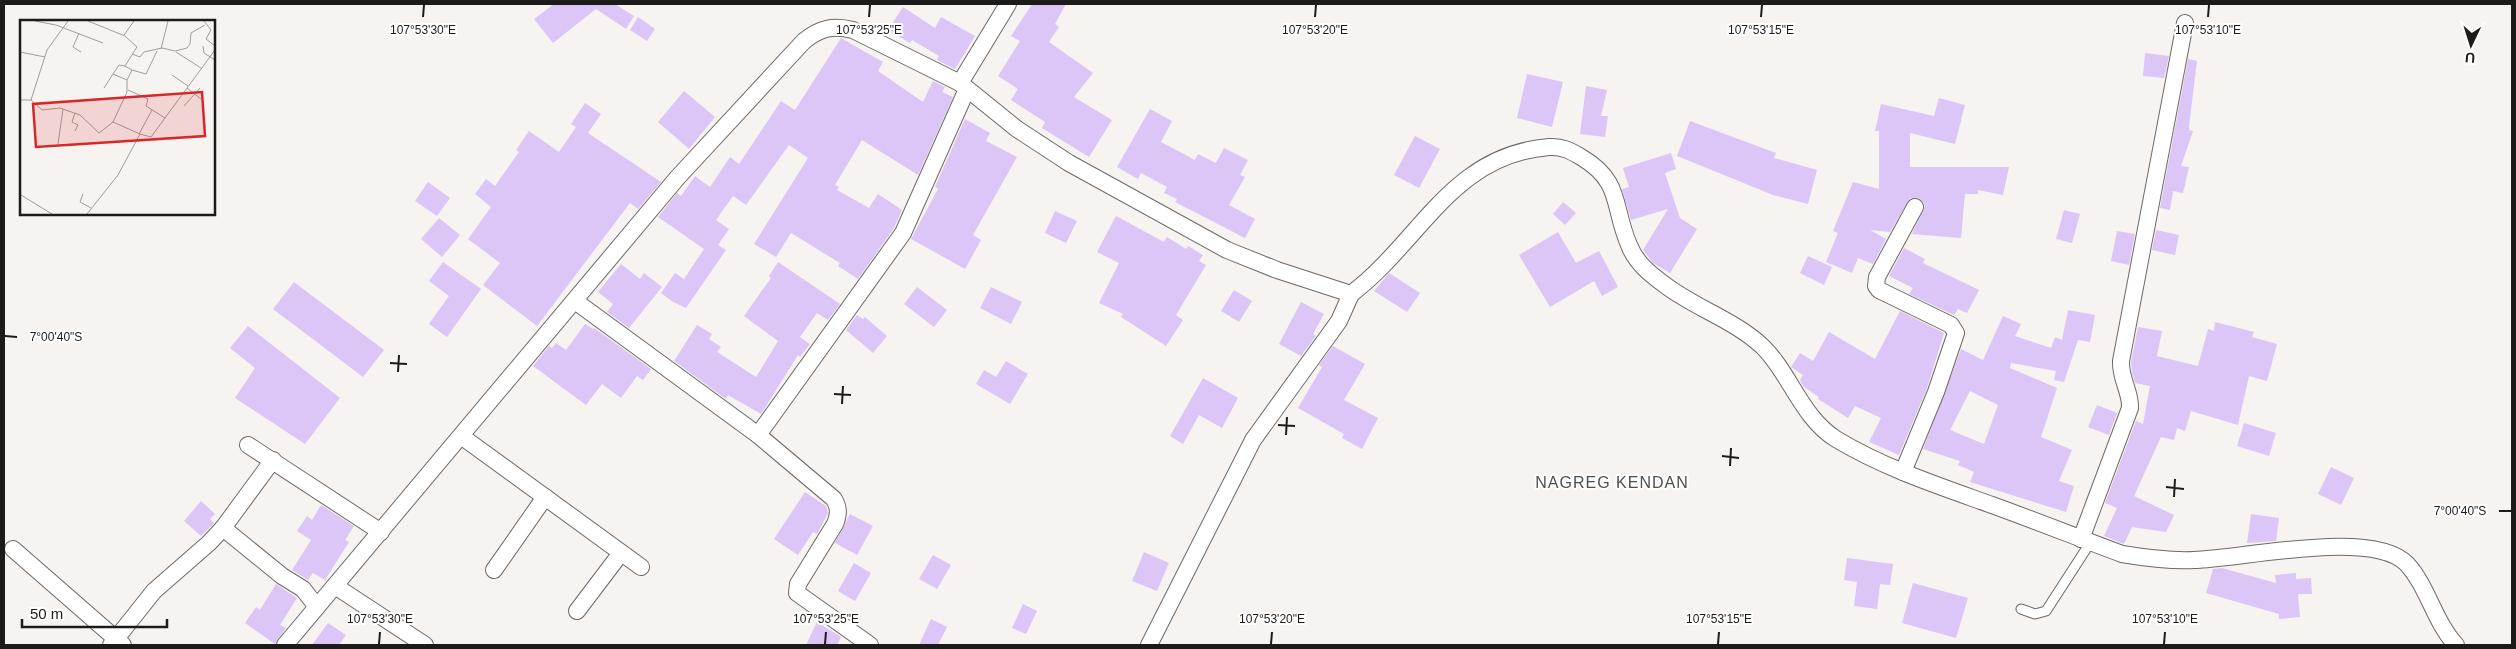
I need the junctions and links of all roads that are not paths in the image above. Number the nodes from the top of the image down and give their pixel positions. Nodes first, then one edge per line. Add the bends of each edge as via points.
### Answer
1 (1008, 4) edge
2 (2185, 23) dead end
3 (964, 86) junction
4 (1915, 207) dead end
5 (1351, 294) junction
6 (575, 301) junction
7 (758, 435) junction
8 (462, 436) junction
9 (248, 445) dead end
10 (273, 460) junction
11 (1903, 472) junction
12 (545, 497) junction
13 (223, 528) junction
14 (380, 532) junction
15 (2086, 541) junction
16 (13, 549) dead end
17 (621, 553) junction
18 (641, 567) dead end
19 (494, 570) dead end
20 (335, 586) junction
21 (318, 607) junction
22 (2021, 609) dead end
23 (577, 611) dead end
24 (116, 643) edge
25 (285, 645) edge
26 (424, 645) edge
27 (870, 645) edge
28 (1149, 645) edge
29 (2456, 645) edge

1 - 3 street
2 - 15 street via 2121,361 2130,408
3 - 5 street via 1017,129 1069,163 1227,250
3 - 6 street via 853,30 842,27 820,29 804,41 678,178
3 - 7 street via 903,233
4 - 11 street via 1877,277 1876,286 1951,325 1956,334
5 - 11 street via 1370,280 1460,182 1494,160 1550,146 1566,148 1601,170 1610,182 1629,248 1645,271 1683,299 1762,346 1815,419 1834,438
5 - 28 street via 1339,321 1254,440
6 - 7 street
6 - 8 street
7 - 27 street via 829,493 838,505 835,524 798,584 797,593
8 - 12 street
8 - 14 street
9 - 10 street
10 - 13 street
10 - 14 street
11 - 15 street
12 - 17 street
12 - 19 street
13 - 21 street via 303,589
13 - 24 street via 154,591
14 - 20 street
15 - 22 lane via 2046,611 2035,614
15 - 29 street via 2122,554 2155,559 2203,560 2325,546 2362,547 2394,556 2406,564 2443,630
16 - 24 street
17 - 18 street
17 - 23 street
20 - 21 street
20 - 26 street
21 - 25 street

